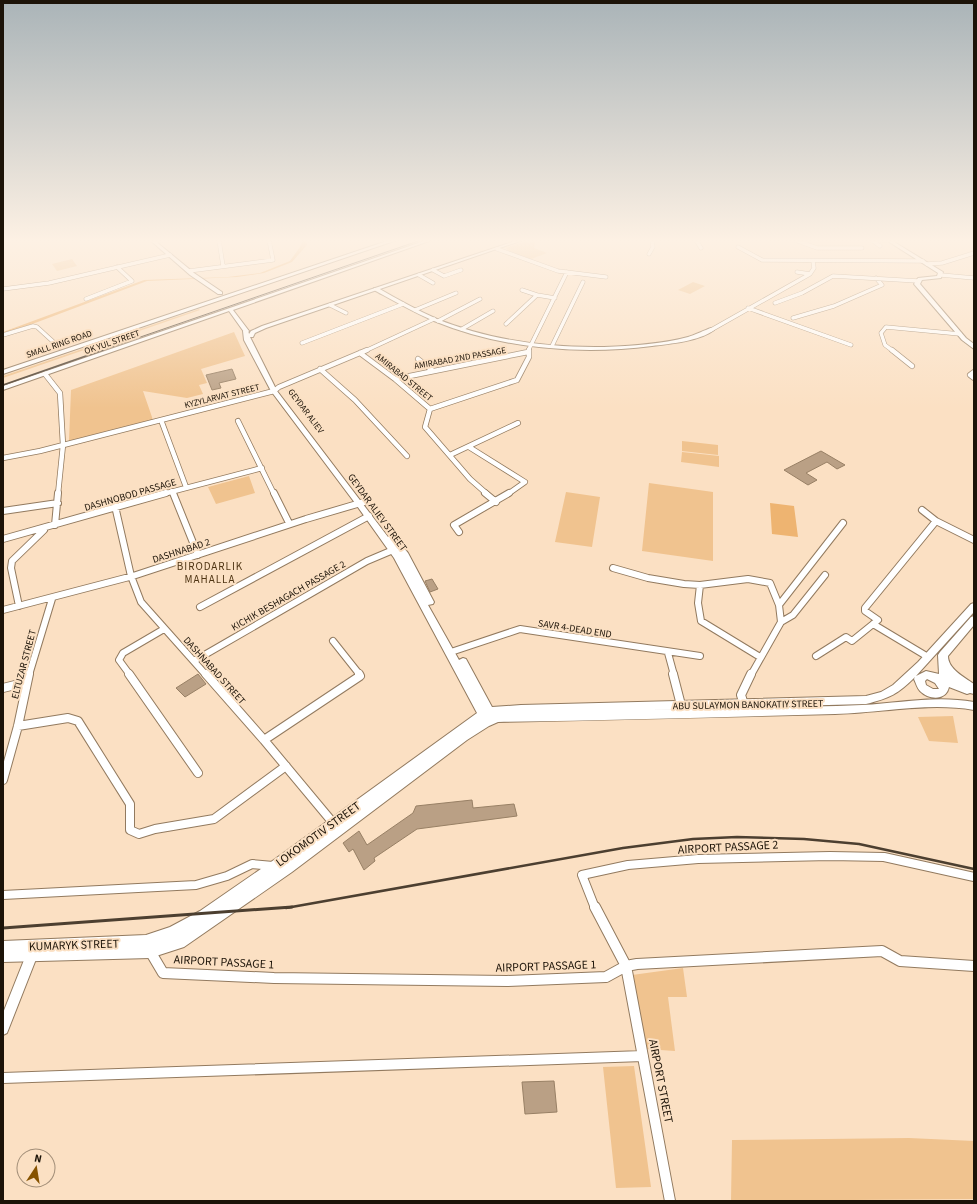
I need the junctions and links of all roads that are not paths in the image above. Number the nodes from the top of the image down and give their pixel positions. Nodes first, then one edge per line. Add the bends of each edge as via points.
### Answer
1 (93, 296) edge
2 (216, 296) edge
3 (217, 296) edge
4 (267, 296) edge
5 (350, 296) edge
6 (353, 296) edge
7 (389, 296) edge
8 (448, 296) edge
9 (536, 296) edge
10 (544, 296) edge
11 (577, 296) edge
12 (770, 296) edge
13 (793, 296) edge
14 (856, 296) edge
15 (926, 296) edge
16 (555, 298) joint
17 (86, 299) dead end
18 (480, 299) dead end
19 (775, 303) dead end
20 (403, 304) junction
21 (330, 305) junction
22 (748, 308) junction
23 (230, 309) junction
24 (415, 310) junction
25 (494, 311) dead end
26 (300, 313) junction
27 (346, 313) dead end
28 (793, 318) dead end
29 (436, 320) junction
30 (506, 324) dead end
31 (462, 329) junction
32 (711, 330) joint
33 (248, 333) junction
34 (960, 334) junction
35 (3, 335) edge
36 (302, 343) dead end
37 (532, 343) junction
38 (851, 345) dead end
39 (552, 346) junction
40 (59, 347) junction
41 (974, 347) edge
42 (528, 352) junction
43 (360, 353) junction
44 (418, 359) dead end
45 (3, 366) edge
46 (912, 366) dead end
47 (320, 369) junction
48 (433, 371) junction
49 (3, 372) edge
50 (974, 372) edge
51 (45, 374) junction
52 (395, 378) junction
53 (974, 378) edge
54 (3, 388) edge
55 (276, 390) junction
56 (430, 409) junction
57 (161, 420) junction
58 (238, 422) dead end
59 (518, 423) dead end
60 (64, 445) junction
61 (469, 447) junction
62 (450, 455) junction
63 (407, 456) dead end
64 (3, 458) edge
65 (262, 468) junction
66 (186, 487) junction
67 (172, 490) junction
68 (362, 502) junction
69 (496, 502) junction
70 (58, 503) junction
71 (114, 506) junction
72 (922, 510) dead end
73 (3, 511) edge
74 (369, 516) junction
75 (936, 521) junction
76 (289, 523) junction
77 (843, 523) dead end
78 (55, 525) junction
79 (46, 528) junction
80 (459, 532) dead end
81 (3, 539) edge
82 (974, 540) edge
83 (399, 554) junction
84 (198, 555) junction
85 (613, 568) dead end
86 (825, 575) dead end
87 (131, 576) junction
88 (700, 585) junction
89 (52, 599) junction
90 (779, 605) junction
91 (19, 606) junction
92 (974, 606) edge
93 (200, 607) dead end
94 (3, 610) edge
95 (974, 619) edge
96 (782, 622) junction
97 (873, 624) junction
98 (164, 629) junction
99 (333, 641) dead end
100 (453, 651) junction
101 (668, 652) junction
102 (700, 656) dead end
103 (816, 656) dead end
104 (760, 657) junction
105 (943, 658) junction
106 (194, 661) junction
107 (924, 661) junction
108 (920, 677) junction
109 (27, 682) junction
110 (902, 683) junction
111 (944, 684) junction
112 (3, 688) edge
113 (974, 690) edge
114 (936, 694) junction
115 (974, 694) edge
116 (916, 703) junction
117 (959, 704) junction
118 (680, 705) junction
119 (974, 706) edge
120 (745, 707) junction
121 (488, 715) junction
122 (18, 726) junction
123 (264, 740) junction
124 (286, 766) junction
125 (198, 773) dead end
126 (3, 780) edge
127 (335, 826) junction
128 (275, 866) junction
129 (974, 877) edge
130 (3, 895) edge
131 (148, 946) junction
132 (3, 948) edge
133 (33, 950) junction
134 (3, 955) edge
135 (626, 966) junction
136 (974, 966) edge
137 (3, 1028) edge
138 (643, 1056) junction
139 (3, 1078) edge
140 (670, 1201) edge

1 - 17 street
2 - 40 highway, SMALL RING ROAD
3 - 49 highway, SMALL RING ROAD
4 - 23 street, OK YUL STREET
5 - 26 main road
6 - 21 main road
7 - 20 street
8 - 24 street
9 - 30 street
10 - 16 street
11 - 39 street
12 - 22 street
13 - 19 street
14 - 28 street
15 - 34 main road
16 - 37 street
18 - 29 street, KYZYLARVAT STREET
20 - 24 street
20 - 36 street
21 - 26 main road
21 - 27 street
22 - 32 street
22 - 38 street
23 - 33 street
23 - 51 street, OK YUL STREET
24 - 29 street
25 - 31 street
26 - 33 main road
29 - 31 street
29 - 43 street, KYZYLARVAT STREET
31 - 37 street
32 - 39 street via 686,339 642,346 595,349
33 - 55 main road, GEYDAR ALIEV
34 - 41 main road
34 - 46 street via 886,327 881,333 885,345
35 - 40 street via 33,326
37 - 39 street
37 - 42 street
40 - 45 highway, SMALL RING ROAD
42 - 48 street, AMIRABAD 2ND PASSAGE
42 - 56 street via 529,357 517,380
43 - 47 street, KYZYLARVAT STREET
43 - 52 street, AMIRABAD STREET
44 - 48 street
47 - 55 street, KYZYLARVAT STREET
47 - 63 street via 355,400
48 - 52 street, AMIRABAD 2ND PASSAGE
50 - 53 street via 970,375
51 - 54 street, OK YUL STREET
51 - 60 street via 60,393
52 - 56 street, AMIRABAD STREET
55 - 57 street, KYZYLARVAT STREET
55 - 68 main road, GEYDAR ALIEV STREET
56 - 62 street, AMIRABAD STREET via 425,427
57 - 60 street, KYZYLARVAT STREET
57 - 66 street
58 - 65 street
59 - 61 street
60 - 64 street, KYZYLARVAT STREET
60 - 70 street
61 - 62 street
61 - 69 street via 525,481
62 - 69 street, AMIRABAD STREET via 470,479
65 - 66 street, DASHNOBOD PASSAGE
65 - 76 street
66 - 67 street, DASHNOBOD PASSAGE
67 - 71 street, DASHNOBOD PASSAGE
67 - 84 street
68 - 74 main road, GEYDAR ALIEV STREET
68 - 76 street, DASHNABAD 2
68 - 83 main road, GEYDAR ALIEV STREET
69 - 80 street via 454,525
70 - 73 street
70 - 78 street
71 - 78 street, DASHNOBOD PASSAGE
71 - 87 street, DASHNABAD STREET
72 - 75 street
74 - 83 main road, GEYDAR ALIEV STREET
74 - 93 street
75 - 82 street
75 - 97 street via 865,608 865,611 878,620
76 - 84 street, DASHNABAD 2
77 - 90 street
78 - 79 street, DASHNOBOD PASSAGE
79 - 81 street, DASHNOBOD PASSAGE
79 - 91 street via 12,561 11,568
83 - 100 main road, GEYDAR ALIEV STREET
83 - 106 street, KICHIK BESHAGACH PASSAGE 2 via 367,561
84 - 87 street, DASHNABAD 2
85 - 88 street via 648,578
86 - 96 street via 793,615
87 - 89 street, DASHNABAD 2
87 - 98 street, DASHNABAD STREET via 141,602
88 - 90 street via 748,579 770,583
88 - 104 street via 698,603 701,621
89 - 91 street, DASHNABAD 2
89 - 109 street, ELTUZAR STREET
90 - 96 street
91 - 94 street, DASHNABAD 2
92 - 107 main road, ABU SULAYMON BANOKATIY STREET
95 - 105 main road
96 - 104 street
97 - 103 street via 852,641 846,637
97 - 107 street
98 - 106 street, DASHNABAD STREET
98 - 125 street via 123,653 120,660
99 - 123 street via 360,676
100 - 101 street, SAVR 4-DEAD END via 520,629
100 - 121 main road, GEYDAR ALIEV STREET
101 - 102 street, SAVR 4-DEAD END
101 - 118 street
104 - 120 street via 741,695
105 - 111 main road
105 - 113 main road via 950,672
106 - 123 street, DASHNABAD STREET
107 - 108 main road
107 - 110 main road, ABU SULAYMON BANOKATIY STREET
108 - 110 main road
108 - 111 main road via 933,677
108 - 114 main road via 922,687
109 - 112 street
109 - 122 street, ELTUZAR STREET
110 - 120 main road, ABU SULAYMON BANOKATIY STREET via 884,696 859,701
111 - 114 main road via 942,693
111 - 115 main road
114 - 116 main road
114 - 117 main road
116 - 117 main road, ABU SULAYMON BANOKATIY STREET
116 - 120 main road, ABU SULAYMON BANOKATIY STREET via 863,709
117 - 119 main road, ABU SULAYMON BANOKATIY STREET
118 - 120 main road, ABU SULAYMON BANOKATIY STREET
118 - 121 main road, ABU SULAYMON BANOKATIY STREET via 521,709
120 - 121 main road, ABU SULAYMON BANOKATIY STREET via 511,717
121 - 127 main road, LOKOMOTIV STREET via 463,737
122 - 124 street via 68,718 78,721 130,804 130,830 139,834 214,819
122 - 126 street, ELTUZAR STREET
123 - 124 street, DASHNABAD STREET
124 - 127 street, DASHNABAD STREET
127 - 128 main road, LOKOMOTIV STREET
127 - 131 main road, LOKOMOTIV STREET via 288,868 191,935 167,947
128 - 130 street via 252,864 227,876 196,885
128 - 131 main road, LOKOMOTIV STREET via 182,928
129 - 135 street, АIRPORT PASSAGE 2 via 884,857 830,856 690,860 628,865 582,875 590,898
131 - 133 main road, KUMARYK STREET
131 - 135 street, АIRPORT PASSAGE 1 via 163,972 274,978 507,981 606,977
132 - 133 main road, KUMARYK STREET
133 - 134 main road, KUMARYK STREET
133 - 137 street
135 - 136 street, АIRPORT PASSAGE 1 via 882,952 900,961
135 - 138 street, АIRPORT STREET
138 - 139 street
138 - 140 street, АIRPORT STREET

